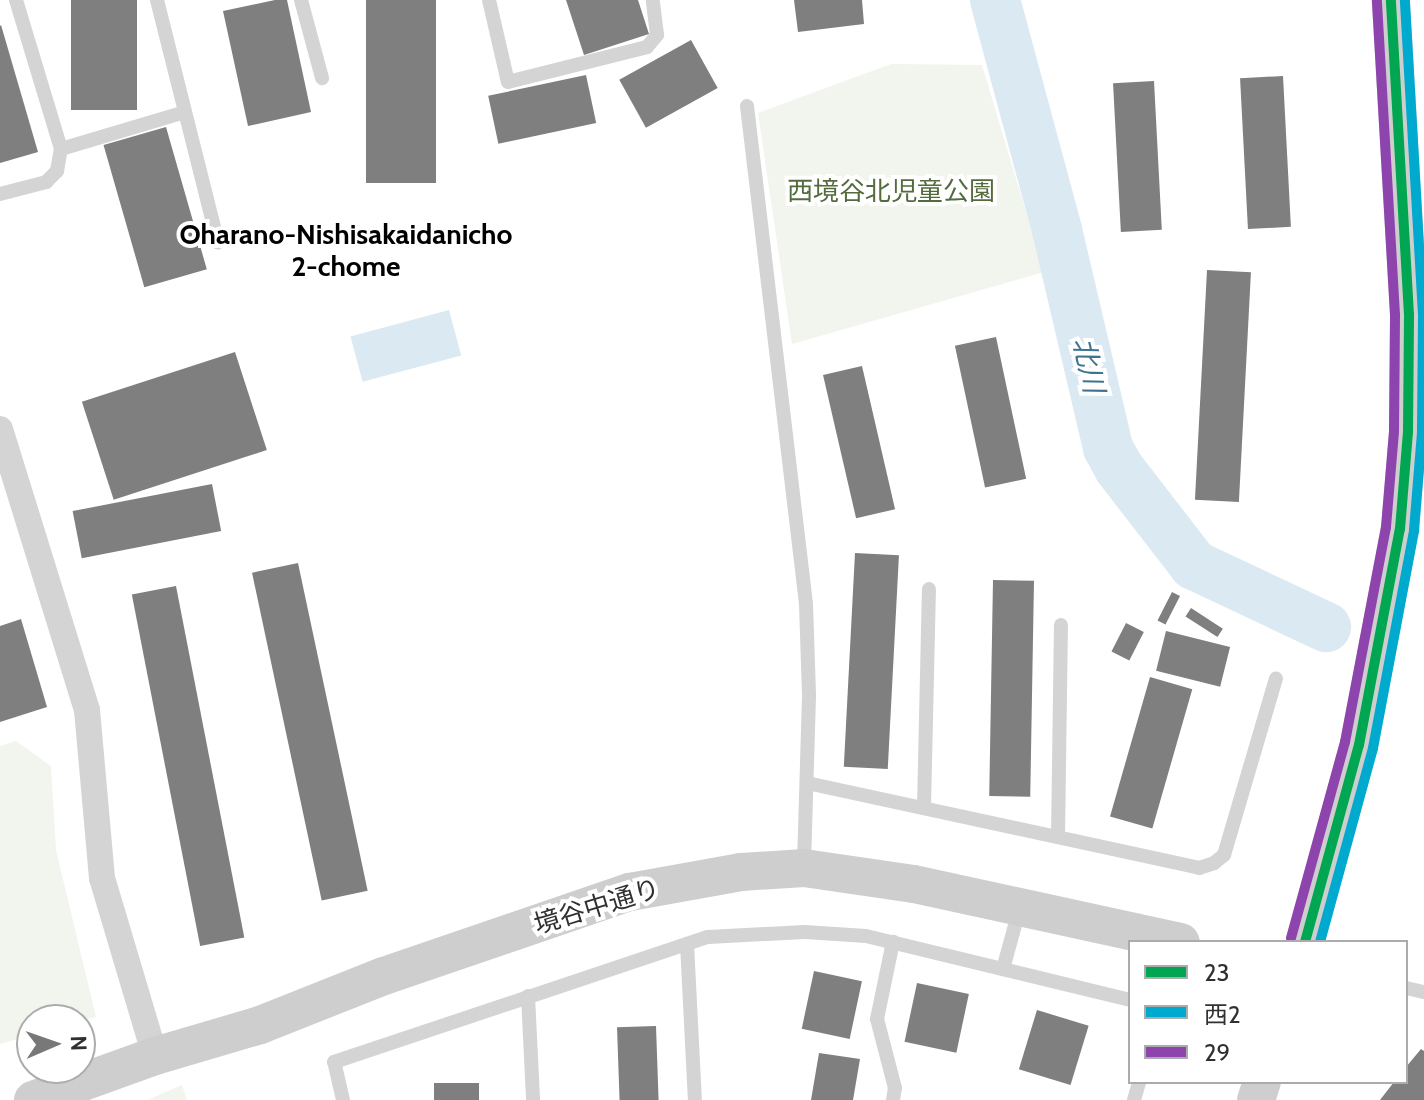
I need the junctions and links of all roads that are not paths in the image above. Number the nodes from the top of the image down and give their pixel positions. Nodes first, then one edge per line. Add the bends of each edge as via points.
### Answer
1 (16, 0) edge
2 (157, 0) edge
3 (301, 0) edge
4 (489, 0) edge
5 (653, 0) edge
6 (1391, 0) edge
7 (322, 78) dead end
8 (747, 106) dead end
9 (185, 112) junction
10 (61, 149) junction
11 (0, 194) edge
12 (218, 242) dead end
13 (1416, 314) edge
14 (0, 429) edge
15 (929, 589) dead end
16 (1061, 625) dead end
17 (1276, 678) dead end
18 (807, 783) junction
19 (924, 807) junction
20 (1058, 837) junction
21 (804, 868) junction
22 (1020, 907) junction
23 (1172, 940) edge
24 (1306, 940) edge
25 (893, 942) junction
26 (687, 944) junction
27 (1003, 969) junction
28 (528, 996) junction
29 (1128, 1000) edge
30 (155, 1056) junction
31 (33, 1100) edge
32 (343, 1100) edge
33 (533, 1100) edge
34 (695, 1100) edge
35 (893, 1100) edge

1 - 10 lane
2 - 9 lane
3 - 7 lane
4 - 5 lane via 508,82 647,47 657,35
6 - 13 street
8 - 18 lane via 806,604
9 - 10 lane
9 - 12 lane
10 - 11 lane via 57,171 46,182
13 - 24 street via 1400,529 1390,589 1359,745
14 - 30 street via 87,710 102,878
15 - 19 lane
16 - 20 lane
17 - 20 lane via 1224,855 1214,863 1199,868
18 - 19 lane
18 - 21 lane
19 - 20 lane
21 - 22 street, 境谷中通り
21 - 30 street, 境谷中通り via 741,872 630,892 384,976 260,1025
22 - 23 street, 境谷中通り
22 - 27 lane
25 - 26 lane via 805,932 708,937
25 - 27 lane
25 - 35 lane via 877,1019 895,1088
26 - 28 lane
26 - 34 lane
27 - 29 lane
28 - 32 lane via 334,1062
28 - 33 lane
30 - 31 street, 境谷中通り

